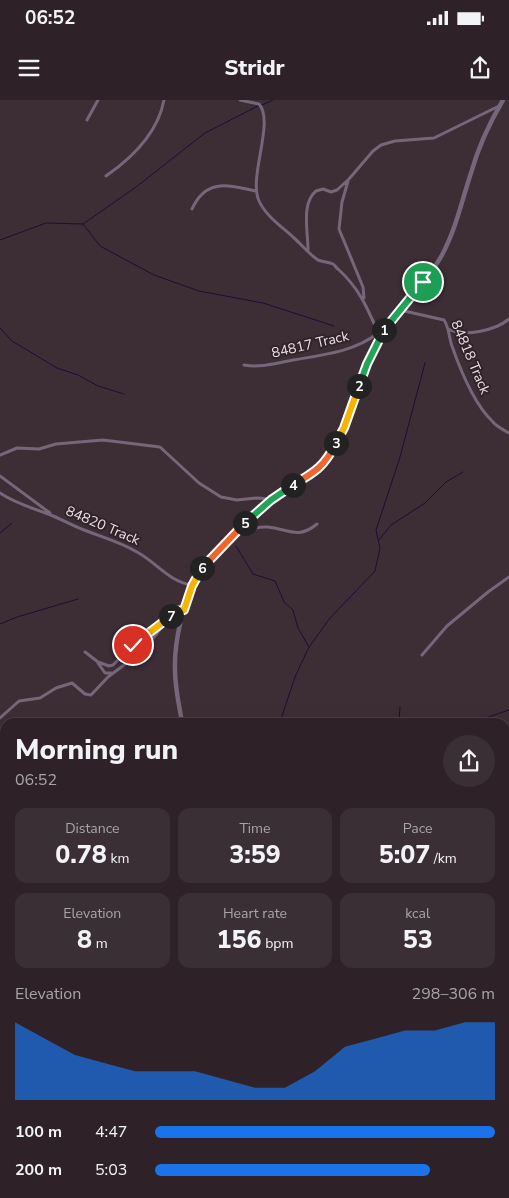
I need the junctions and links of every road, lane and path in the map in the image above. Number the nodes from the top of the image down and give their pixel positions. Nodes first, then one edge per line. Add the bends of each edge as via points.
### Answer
1 (98, 100) edge
2 (164, 100) edge
3 (240, 100) edge
4 (502, 100) edge
5 (499, 106) junction
6 (87, 120) dead end
7 (106, 176) dead end
8 (349, 179) junction
9 (256, 192) junction
10 (192, 209) dead end
11 (308, 251) junction
12 (364, 299) junction
13 (400, 310) junction
14 (509, 319) edge
15 (447, 329) junction
16 (379, 335) junction
17 (244, 364) dead end
18 (509, 433) edge
19 (0, 455) edge
20 (0, 476) edge
21 (0, 493) edge
22 (271, 500) junction
23 (52, 516) junction
24 (317, 524) dead end
25 (236, 532) junction
26 (509, 577) edge
27 (192, 586) junction
28 (184, 610) junction
29 (168, 619) junction
30 (85, 652) dead end
31 (422, 655) dead end
32 (98, 662) junction
33 (113, 673) junction
34 (0, 718) edge
35 (181, 718) edge

1 - 6 street
2 - 7 street via 151,132
3 - 9 street via 259,104 263,111
4 - 5 street
5 - 8 street via 434,138 388,142 373,151
5 - 13 street via 471,170 445,248
8 - 11 street via 334,192 320,189 310,197 306,218
8 - 12 street via 339,229
9 - 10 street via 238,187 210,187
9 - 11 street via 268,214
11 - 12 street via 332,264
12 - 16 street
13 - 15 street, 84818 Track via 444,320
13 - 16 street
14 - 15 street via 494,327 470,332 455,333
15 - 18 street, 84818 Track via 454,353 478,404 493,423
16 - 17 street, 84817 Track via 332,353 265,366
16 - 22 street via 344,428 323,465
19 - 22 street via 17,448 39,449 56,444 103,440 160,446 199,483 221,497
20 - 23 street
21 - 23 street, 84820 Track via 15,503
22 - 25 street
23 - 27 street, 84820 Track via 139,552 174,579
24 - 25 street via 297,533 264,527
25 - 27 street via 207,562
26 - 31 street via 447,626
27 - 28 street
28 - 29 street via 175,611
28 - 35 street via 174,671
29 - 32 street via 113,664 105,666
29 - 33 street via 144,650
30 - 32 street
32 - 33 street via 106,672
33 - 34 street via 92,695 85,694 72,683 34,700 19,701

